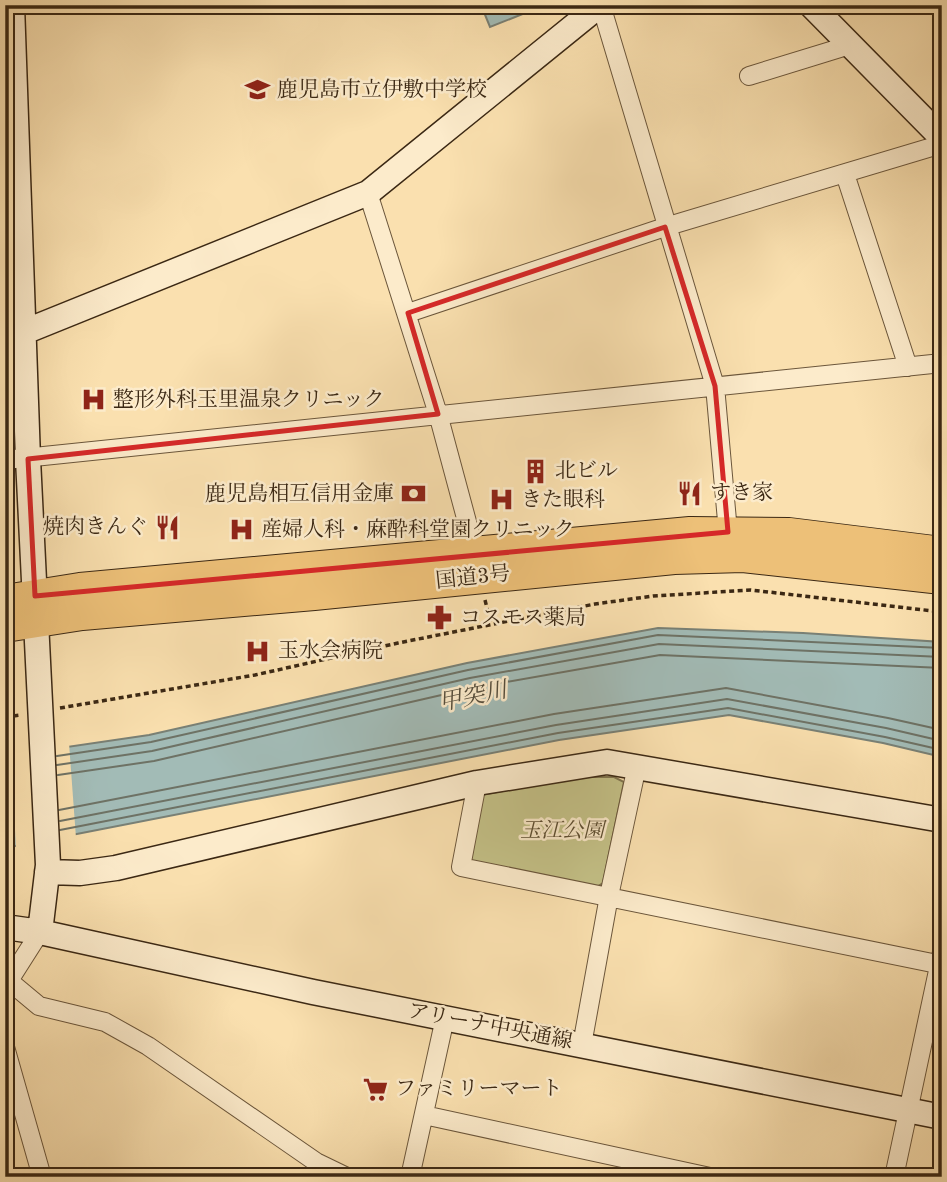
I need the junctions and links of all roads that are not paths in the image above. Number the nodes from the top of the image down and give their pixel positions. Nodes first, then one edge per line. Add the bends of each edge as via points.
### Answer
1 (12, 5) edge
2 (601, 5) edge
3 (811, 5) edge
4 (850, 45) junction
5 (750, 76) dead end
6 (942, 138) edge
7 (942, 144) edge
8 (845, 174) junction
9 (368, 193) junction
10 (666, 227) junction
11 (408, 313) junction
12 (15, 335) edge
13 (942, 363) edge
14 (908, 367) junction
15 (715, 386) junction
16 (438, 414) junction
17 (16, 459) edge
18 (728, 532) junction
19 (942, 553) edge
20 (478, 565) junction
21 (942, 579) edge
22 (20, 611) edge
23 (637, 765) junction
24 (477, 783) junction
25 (942, 820) edge
26 (48, 869) junction
27 (609, 896) junction
28 (5, 928) edge
29 (40, 932) junction
30 (941, 960) edge
31 (7, 984) edge
32 (445, 1018) junction
33 (582, 1045) junction
34 (5, 1047) edge
35 (907, 1110) junction
36 (424, 1115) junction
37 (942, 1117) edge
38 (42, 1177) edge
39 (347, 1177) edge
40 (410, 1177) edge
41 (710, 1177) edge
42 (894, 1177) edge

1 - 12 street
2 - 9 street
2 - 10 street
3 - 4 street
4 - 5 street
4 - 6 street
7 - 8 street
8 - 10 street
8 - 14 street
9 - 11 street
9 - 12 street
10 - 11 street
10 - 15 street
11 - 16 street
12 - 17 street
13 - 14 street
14 - 15 street
15 - 16 street
15 - 18 street
16 - 17 street
16 - 20 street
17 - 22 street
18 - 19 highway, 国道3号 via 789,534
18 - 20 highway, 国道3号 via 602,540
20 - 21 highway, 国道3号 via 743,556
20 - 22 highway, 国道3号 via 314,594 82,614
22 - 26 street via 39,715
23 - 24 street via 584,764
23 - 25 street
23 - 27 street
24 - 26 street via 116,868 80,873
24 - 27 street via 461,867
26 - 29 street
27 - 30 street
27 - 33 street
28 - 29 street, アリーナ中央通線
29 - 31 street
29 - 32 street, アリーナ中央通線
30 - 35 street
31 - 39 street via 39,1006 105,1022 148,1046 316,1162
32 - 33 street, アリーナ中央通線
32 - 36 street
33 - 35 street, アリーナ中央通線
34 - 38 street
35 - 37 street, アリーナ中央通線
35 - 42 street
36 - 40 street
36 - 41 street

